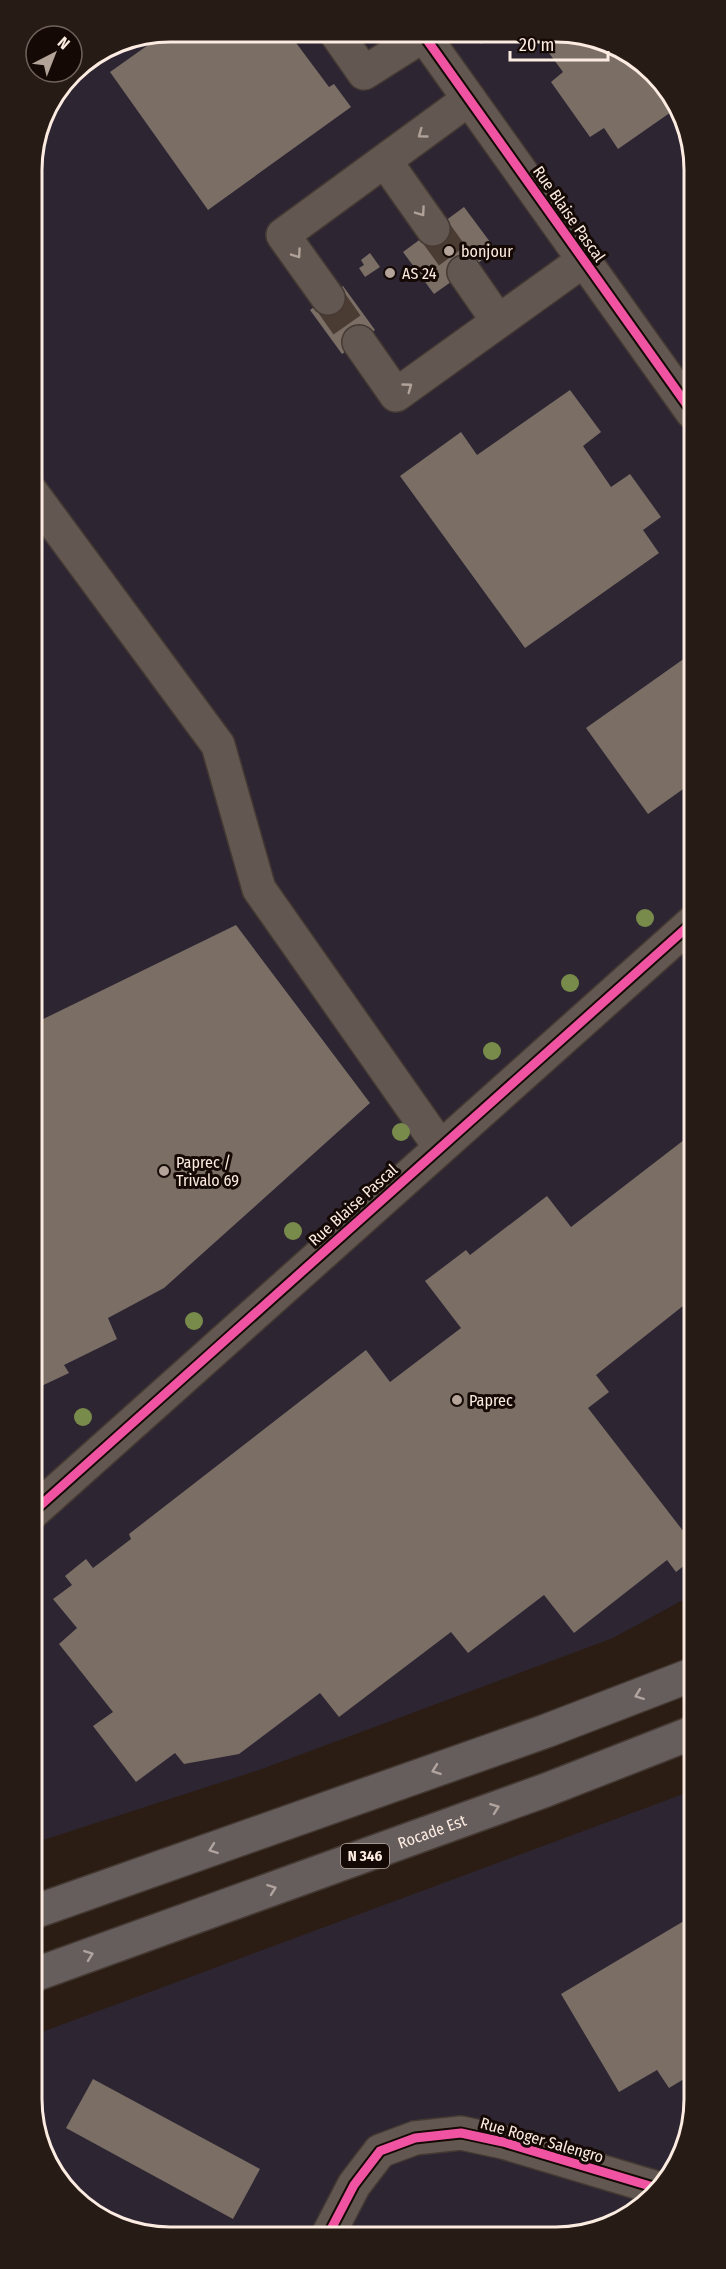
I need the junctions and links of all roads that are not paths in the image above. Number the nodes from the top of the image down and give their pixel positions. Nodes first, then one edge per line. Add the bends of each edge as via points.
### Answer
1 (342, 42) edge
2 (411, 42) edge
3 (429, 42) edge
4 (469, 99) junction
5 (385, 160) junction
6 (433, 229) tunnel mouth
7 (584, 260) junction
8 (464, 272) tunnel mouth
9 (328, 298) tunnel mouth
10 (498, 321) junction
11 (359, 342) tunnel mouth
12 (684, 401) edge
13 (42, 507) edge
14 (684, 930) edge
15 (440, 1147) junction
16 (42, 1504) edge
17 (684, 1678) edge
18 (684, 1736) edge
19 (42, 1909) edge
20 (42, 1972) edge
21 (649, 2186) edge
22 (332, 2227) edge

1 - 2 street via 364,72
3 - 4 street, Rue Blaise Pascal
4 -> 5 street
4 - 7 street, Rue Blaise Pascal
5 -> 6 street
5 -> 9 street via 283,235
7 - 10 street
7 - 12 street, Rue Blaise Pascal
8 - 10 street
11 -> 10 street via 396,395
13 - 15 street via 218,745 260,889
14 - 15 street, Rue Blaise Pascal
15 - 16 street, Rue Blaise Pascal
17 -> 19 highway via 546,1731
20 -> 18 highway, Rocade Est / N 346 via 546,1790
21 - 22 street, Rue Roger Salengro via 461,2133 415,2138 380,2151 354,2185

